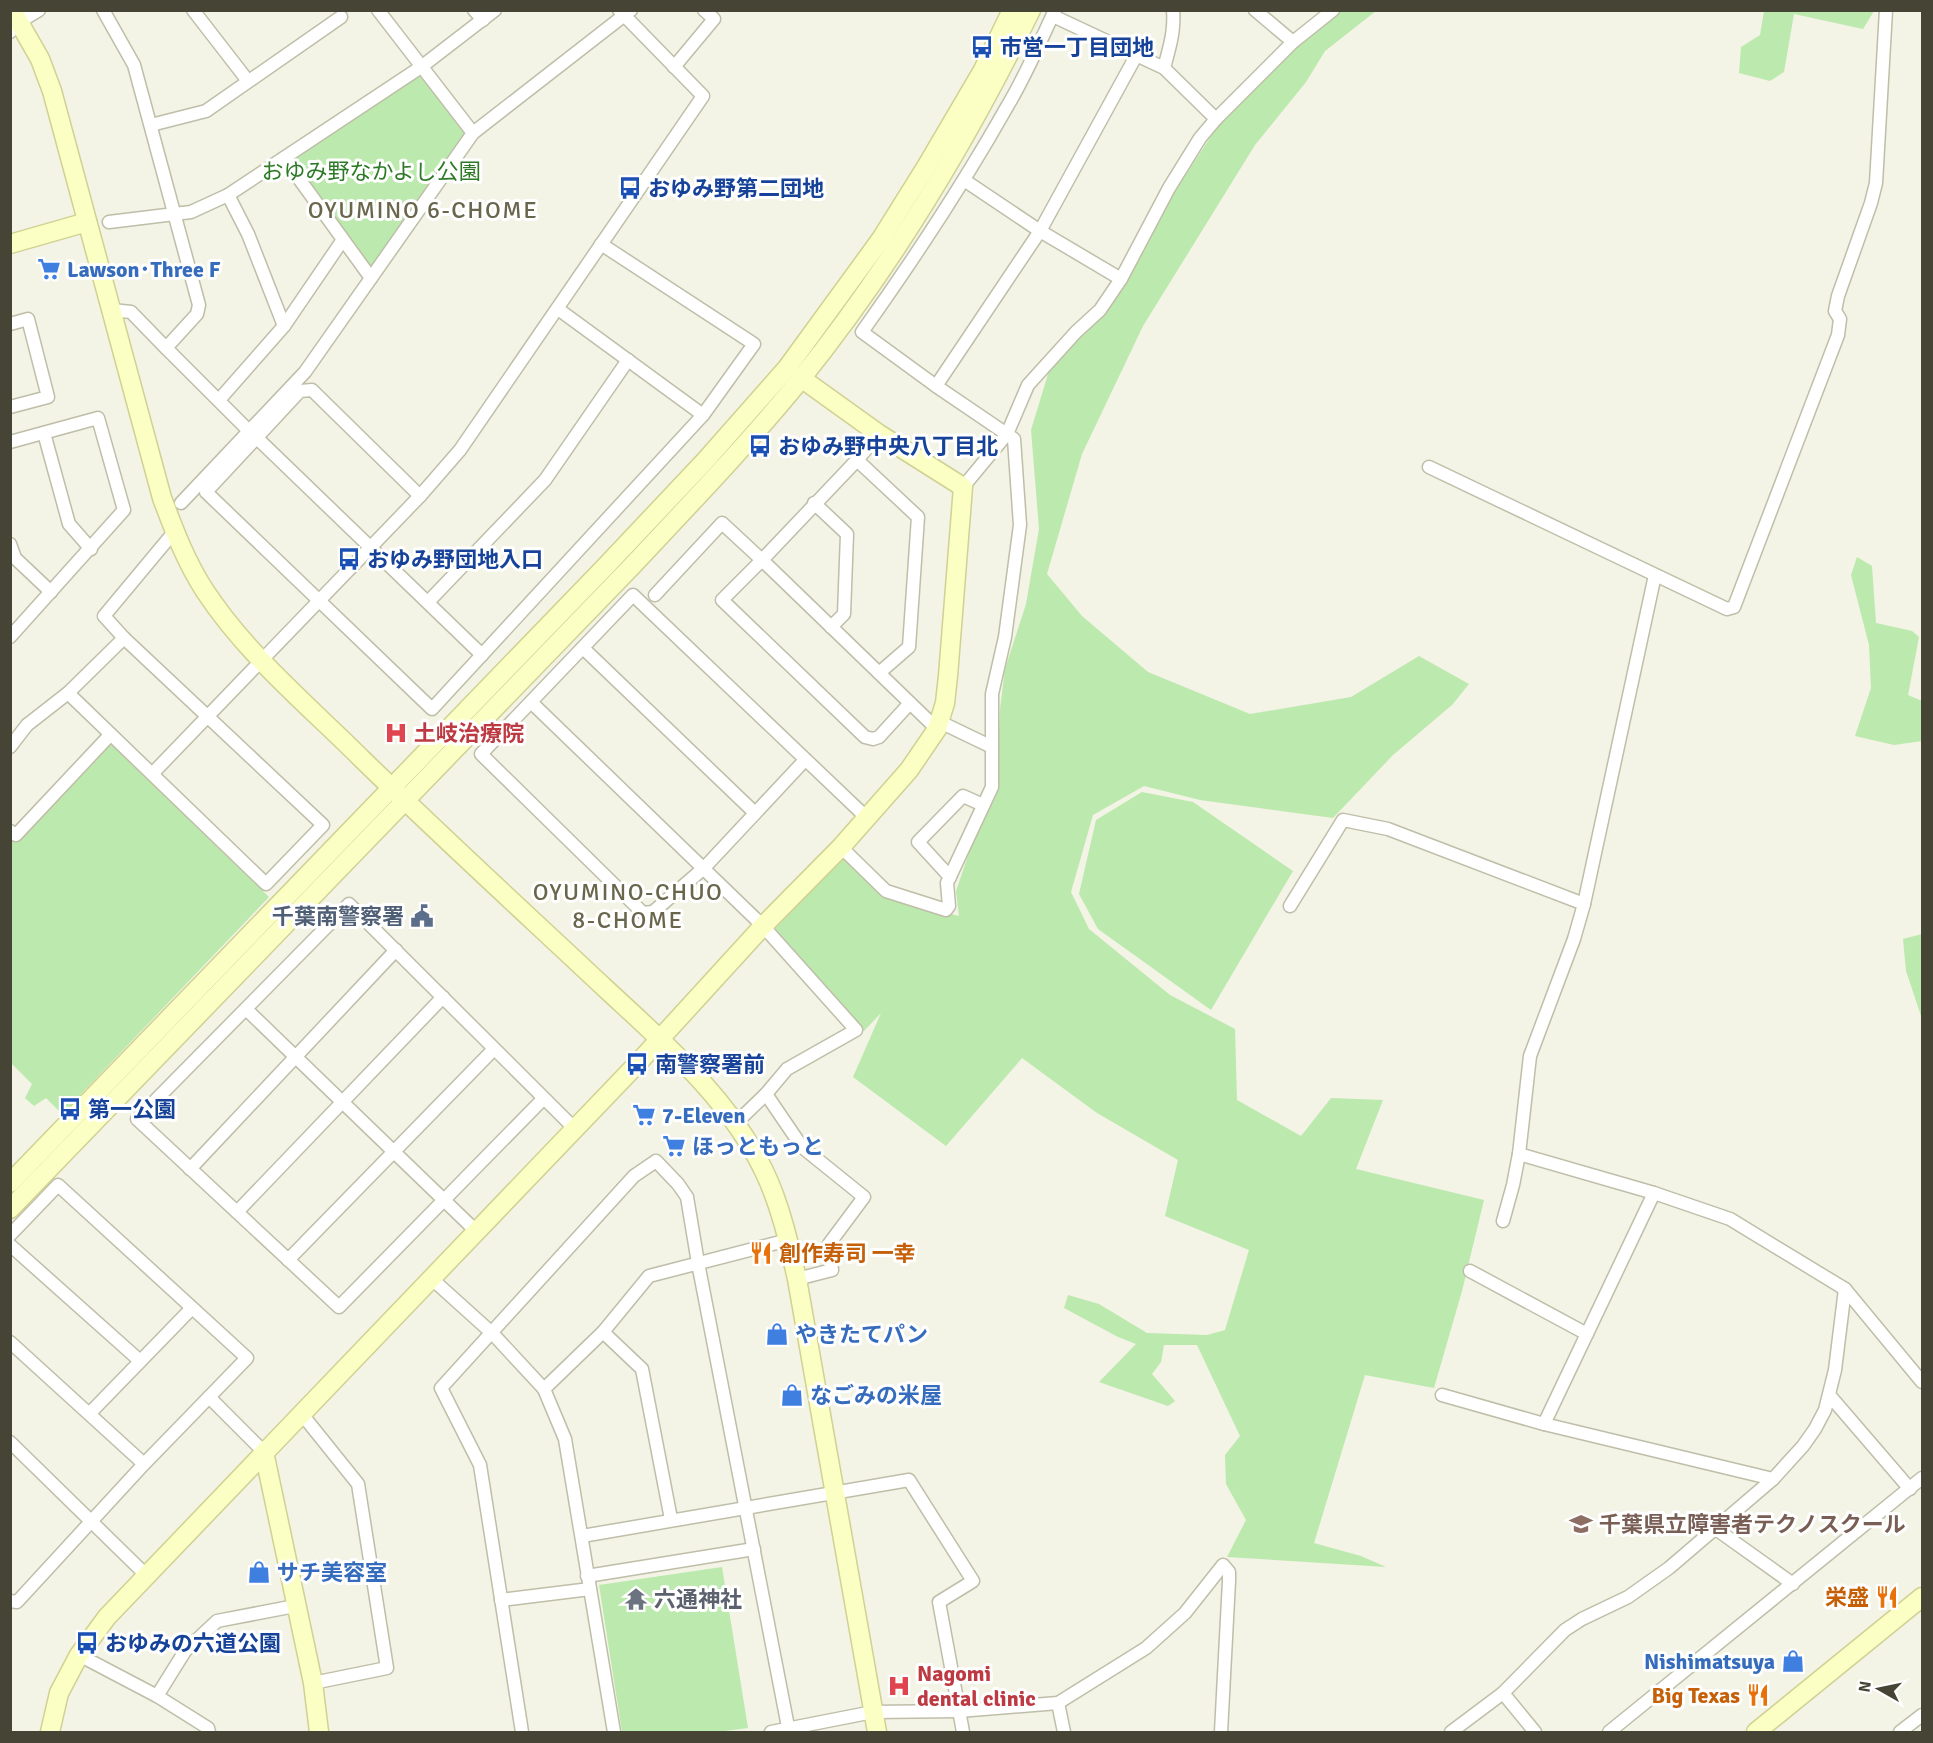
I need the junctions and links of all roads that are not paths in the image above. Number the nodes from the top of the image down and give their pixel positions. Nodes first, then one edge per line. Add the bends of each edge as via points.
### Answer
1 (39, 10) edge
2 (103, 10) edge
3 (193, 10) edge
4 (378, 10) edge
5 (495, 10) edge
6 (704, 10) edge
7 (1012, 10) edge
8 (1031, 10) edge
9 (1173, 10) edge
10 (1255, 10) edge
11 (1333, 10) edge
12 (1886, 10) edge
13 (625, 12) edge
14 (1054, 13) edge
15 (479, 15) edge
16 (341, 17) dead end
17 (14, 22) edge
18 (1293, 42) junction
19 (1136, 56) junction
20 (674, 67) junction
21 (422, 68) junction
22 (1164, 68) junction
23 (248, 81) junction
24 (1216, 119) junction
25 (150, 126) junction
26 (473, 133) junction
27 (284, 158) junction
28 (964, 180) junction
29 (228, 195) junction
30 (175, 215) junction
31 (87, 222) junction
32 (109, 222) dead end
33 (1040, 231) junction
34 (342, 241) junction
35 (10, 244) edge
36 (601, 244) junction
37 (371, 278) junction
38 (1121, 279) junction
39 (558, 309) junction
40 (112, 310) junction
41 (10, 324) edge
42 (284, 326) junction
43 (166, 348) junction
44 (628, 360) junction
45 (801, 378) junction
46 (936, 386) junction
47 (219, 400) junction
48 (10, 407) edge
49 (704, 415) junction
50 (44, 433) junction
51 (879, 434) junction
52 (1007, 434) junction
53 (253, 435) junction
54 (10, 442) edge
55 (857, 460) junction
56 (1429, 467) dead end
57 (963, 487) junction
58 (420, 496) junction
59 (181, 503) dead end
60 (814, 503) junction
61 (174, 532) junction
62 (10, 544) edge
63 (371, 547) junction
64 (91, 549) junction
65 (762, 560) junction
66 (1654, 574) junction
67 (51, 592) junction
68 (655, 595) dead end
69 (320, 600) junction
70 (429, 601) junction
71 (831, 627) junction
72 (12, 633) edge
73 (124, 638) junction
74 (583, 648) junction
75 (483, 655) junction
76 (261, 659) junction
77 (879, 673) junction
78 (68, 693) junction
79 (532, 703) junction
80 (910, 703) junction
81 (206, 716) junction
82 (939, 725) junction
83 (110, 735) junction
84 (10, 747) edge
85 (992, 747) junction
86 (805, 760) junction
87 (152, 774) junction
88 (399, 794) junction
89 (983, 805) junction
90 (755, 813) junction
91 (867, 818) junction
92 (10, 831) edge
93 (841, 847) junction
94 (704, 868) junction
95 (950, 878) junction
96 (1584, 904) junction
97 (1290, 906) dead end
98 (764, 926) junction
99 (396, 950) junction
100 (443, 997) junction
101 (246, 1009) junction
102 (660, 1040) junction
103 (494, 1049) junction
104 (296, 1057) junction
105 (766, 1094) junction
106 (544, 1098) junction
107 (342, 1102) junction
108 (735, 1124) junction
109 (575, 1129) junction
110 (394, 1152) junction
111 (1519, 1154) junction
112 (190, 1168) junction
113 (10, 1183) edge
114 (1654, 1193) junction
115 (444, 1200) junction
116 (10, 1209) edge
117 (237, 1212) junction
118 (1503, 1221) dead end
119 (477, 1232) junction
120 (10, 1234) edge
121 (788, 1240) junction
122 (10, 1245) edge
123 (288, 1260) junction
124 (698, 1263) junction
125 (1470, 1271) dead end
126 (432, 1279) junction
127 (797, 1279) junction
128 (1845, 1289) junction
129 (191, 1308) junction
130 (603, 1332) junction
131 (493, 1334) junction
132 (1587, 1334) junction
133 (12, 1346) edge
134 (139, 1360) junction
135 (1923, 1382) edge
136 (544, 1389) junction
137 (1442, 1395) dead end
138 (1830, 1396) junction
139 (209, 1397) junction
140 (90, 1413) junction
141 (301, 1413) junction
142 (1544, 1424) junction
143 (10, 1442) edge
144 (264, 1452) junction
145 (144, 1464) junction
146 (1923, 1478) edge
147 (1773, 1479) junction
148 (1910, 1489) junction
149 (836, 1493) junction
150 (746, 1508) junction
151 (670, 1519) junction
152 (92, 1522) junction
153 (1716, 1529) junction
154 (582, 1536) junction
155 (754, 1549) junction
156 (147, 1576) junction
157 (587, 1576) junction
158 (1793, 1584) junction
159 (591, 1589) junction
160 (1923, 1597) edge
161 (501, 1600) junction
162 (10, 1601) edge
163 (295, 1606) junction
164 (79, 1655) junction
165 (312, 1683) junction
166 (1503, 1693) junction
167 (157, 1696) junction
168 (1058, 1703) junction
169 (959, 1711) junction
170 (873, 1712) junction
171 (1923, 1715) edge
172 (788, 1731) edge
173 (50, 1732) edge
174 (209, 1732) edge
175 (319, 1732) edge
176 (522, 1732) edge
177 (614, 1732) edge
178 (771, 1732) edge
179 (877, 1732) edge
180 (963, 1732) edge
181 (1064, 1732) edge
182 (1221, 1732) edge
183 (1452, 1732) edge
184 (1535, 1732) edge
185 (1609, 1732) edge
186 (1756, 1732) edge
187 (1900, 1732) edge

1 - 17 street
2 - 25 street via 134,65
3 - 23 street
4 - 21 street
5 - 15 street
6 - 20 street via 714,19
7 - 88 street via 983,70 881,239 787,368
8 - 45 street via 942,175 873,281
9 - 22 street via 1173,32
10 - 18 street
11 - 18 street
12 - 66 street via 1876,183 1838,296 1838,335 1734,607 1727,609
13 - 20 street
13 - 26 street
14 - 19 street
14 - 28 street via 1009,103
15 - 21 street
16 - 23 street
17 - 31 street via 40,59 52,91
18 - 24 street
19 - 22 street
19 - 33 street
20 - 36 street via 703,96
21 - 26 street
21 - 27 street
22 - 24 street
23 - 25 street via 206,111
24 - 38 street via 1169,188
25 - 30 street
26 - 37 street
27 - 29 street
27 - 34 street
28 - 33 street
28 - 46 street via 862,332
29 - 30 street
29 - 42 street via 248,234
30 - 32 street
30 - 43 street via 199,305 197,314
31 - 35 street
31 - 40 street
33 - 38 street
33 - 46 street
34 - 37 street
34 - 42 street
36 - 39 street
36 - 49 street via 754,344
37 - 53 street via 305,372
38 - 52 street via 1100,310 1028,385
39 - 44 street
39 - 58 street via 460,450
40 - 43 street via 131,312
40 - 61 street
41 - 48 street via 28,319 48,397
42 - 47 street
43 - 47 street
44 - 49 street
44 - 70 street via 545,480
45 - 51 street
45 - 88 street via 710,484
46 - 52 street
47 - 53 street
49 - 75 street
50 - 54 street
50 - 64 street via 69,524
50 - 64 street via 98,418 124,510
51 - 55 street
51 - 57 street
52 - 57 street
52 - 85 street via 1014,439 1020,525 1005,637 992,694
53 - 58 street via 300,391 312,390
53 - 59 street
53 - 63 street
53 - 69 street via 206,492
55 - 60 street
55 - 77 street via 918,517 909,647
56 - 66 street
57 - 82 street via 948,676
58 - 63 street
60 - 65 street
60 - 71 street via 847,534 844,614
61 - 73 street via 104,616
61 - 76 street via 222,616
62 - 67 street via 15,558
63 - 69 street
63 - 70 street
64 - 67 street
65 - 68 street via 722,523
65 - 71 street
65 - 80 street via 722,600 865,737 879,737
66 - 96 street
67 - 72 street
69 - 75 street via 432,708
69 - 76 street
70 - 75 street
71 - 77 street
73 - 78 street
73 - 81 street
74 - 79 street
74 - 86 street via 633,595
74 - 90 street
76 - 81 street
76 - 88 street
77 - 80 street
78 - 83 street
78 - 84 street via 27,724
79 - 94 street
79 - 94 street via 481,754 642,913 653,912
80 - 82 street
81 - 87 street
81 - 87 street via 323,825 266,884
82 - 85 street
82 - 91 street via 909,770
83 - 87 street
83 - 92 street via 16,836
85 - 89 street via 992,787
86 - 90 street
86 - 91 street
88 - 102 street
88 - 113 street
88 - 116 street
89 - 95 street
89 - 95 street via 963,796 918,842
90 - 94 street
91 - 93 street
93 - 95 street via 886,891 946,910
93 - 98 street
94 - 98 street
96 - 97 street via 1388,829 1343,820
96 - 111 street via 1530,1056
98 - 102 street
98 - 105 street via 856,1030 787,1069
99 - 100 street
99 - 101 street via 350,904
99 - 104 street
100 - 103 street
100 - 107 street
101 - 104 street
101 - 112 street via 137,1119
102 - 108 street
102 - 109 street
103 - 106 street
103 - 110 street
104 - 107 street
104 - 112 street
105 - 108 street
105 - 127 street via 802,1146 864,1197 829,1244 832,1270
106 - 109 street
106 - 115 street
107 - 110 street
107 - 117 street
108 - 121 street via 764,1171
109 - 119 street
110 - 115 street
110 - 123 street
111 - 114 street
111 - 118 street
112 - 117 street
114 - 128 street via 1730,1219
114 - 132 street
115 - 119 street
115 - 123 street via 339,1307
117 - 123 street
119 - 126 street
120 - 129 street via 58,1185
121 - 124 street
121 - 127 street
122 - 134 street
124 - 130 street via 650,1276
124 - 131 street via 687,1197 656,1161 634,1176
124 - 150 street
125 - 132 street
126 - 131 street
126 - 141 street
127 - 149 street
128 - 135 street
128 - 138 street
129 - 134 street
129 - 139 street via 247,1358
130 - 136 street
130 - 151 street via 642,1369
131 - 136 street
131 - 161 street via 441,1388 480,1465
132 - 142 street
133 - 140 street
134 - 140 street
136 - 154 street via 565,1439
137 - 142 street
138 - 147 street via 1815,1429
138 - 148 street
139 - 144 street
139 - 145 street
140 - 145 street
141 - 144 street
141 - 165 street via 358,1484 387,1668
142 - 147 street
143 - 152 street
144 - 156 street
144 - 163 street
145 - 152 street
146 - 148 street
147 - 153 street
148 - 158 street
149 - 150 street
149 - 169 street via 909,1480 973,1581 939,1602
149 - 170 street
150 - 151 street
150 - 155 street
151 - 154 street
152 - 156 street
152 - 162 street via 17,1602
153 - 158 street
153 - 166 street via 1628,1597 1565,1630
154 - 157 street
155 - 157 street
155 - 172 street
156 - 164 street via 107,1617
157 - 159 street
158 - 185 street
159 - 161 street
159 - 177 street
160 - 186 street
161 - 176 street
163 - 165 street
163 - 167 street via 217,1621 185,1651
164 - 167 street
164 - 173 street via 59,1693
165 - 175 street
166 - 183 street
166 - 184 street
167 - 174 street
168 - 169 street
168 - 181 street
168 - 182 street via 1146,1648 1185,1613 1223,1565 1229,1572 1229,1581
169 - 170 street
169 - 180 street
170 - 172 street
170 - 179 street
171 - 187 street
172 - 178 street

